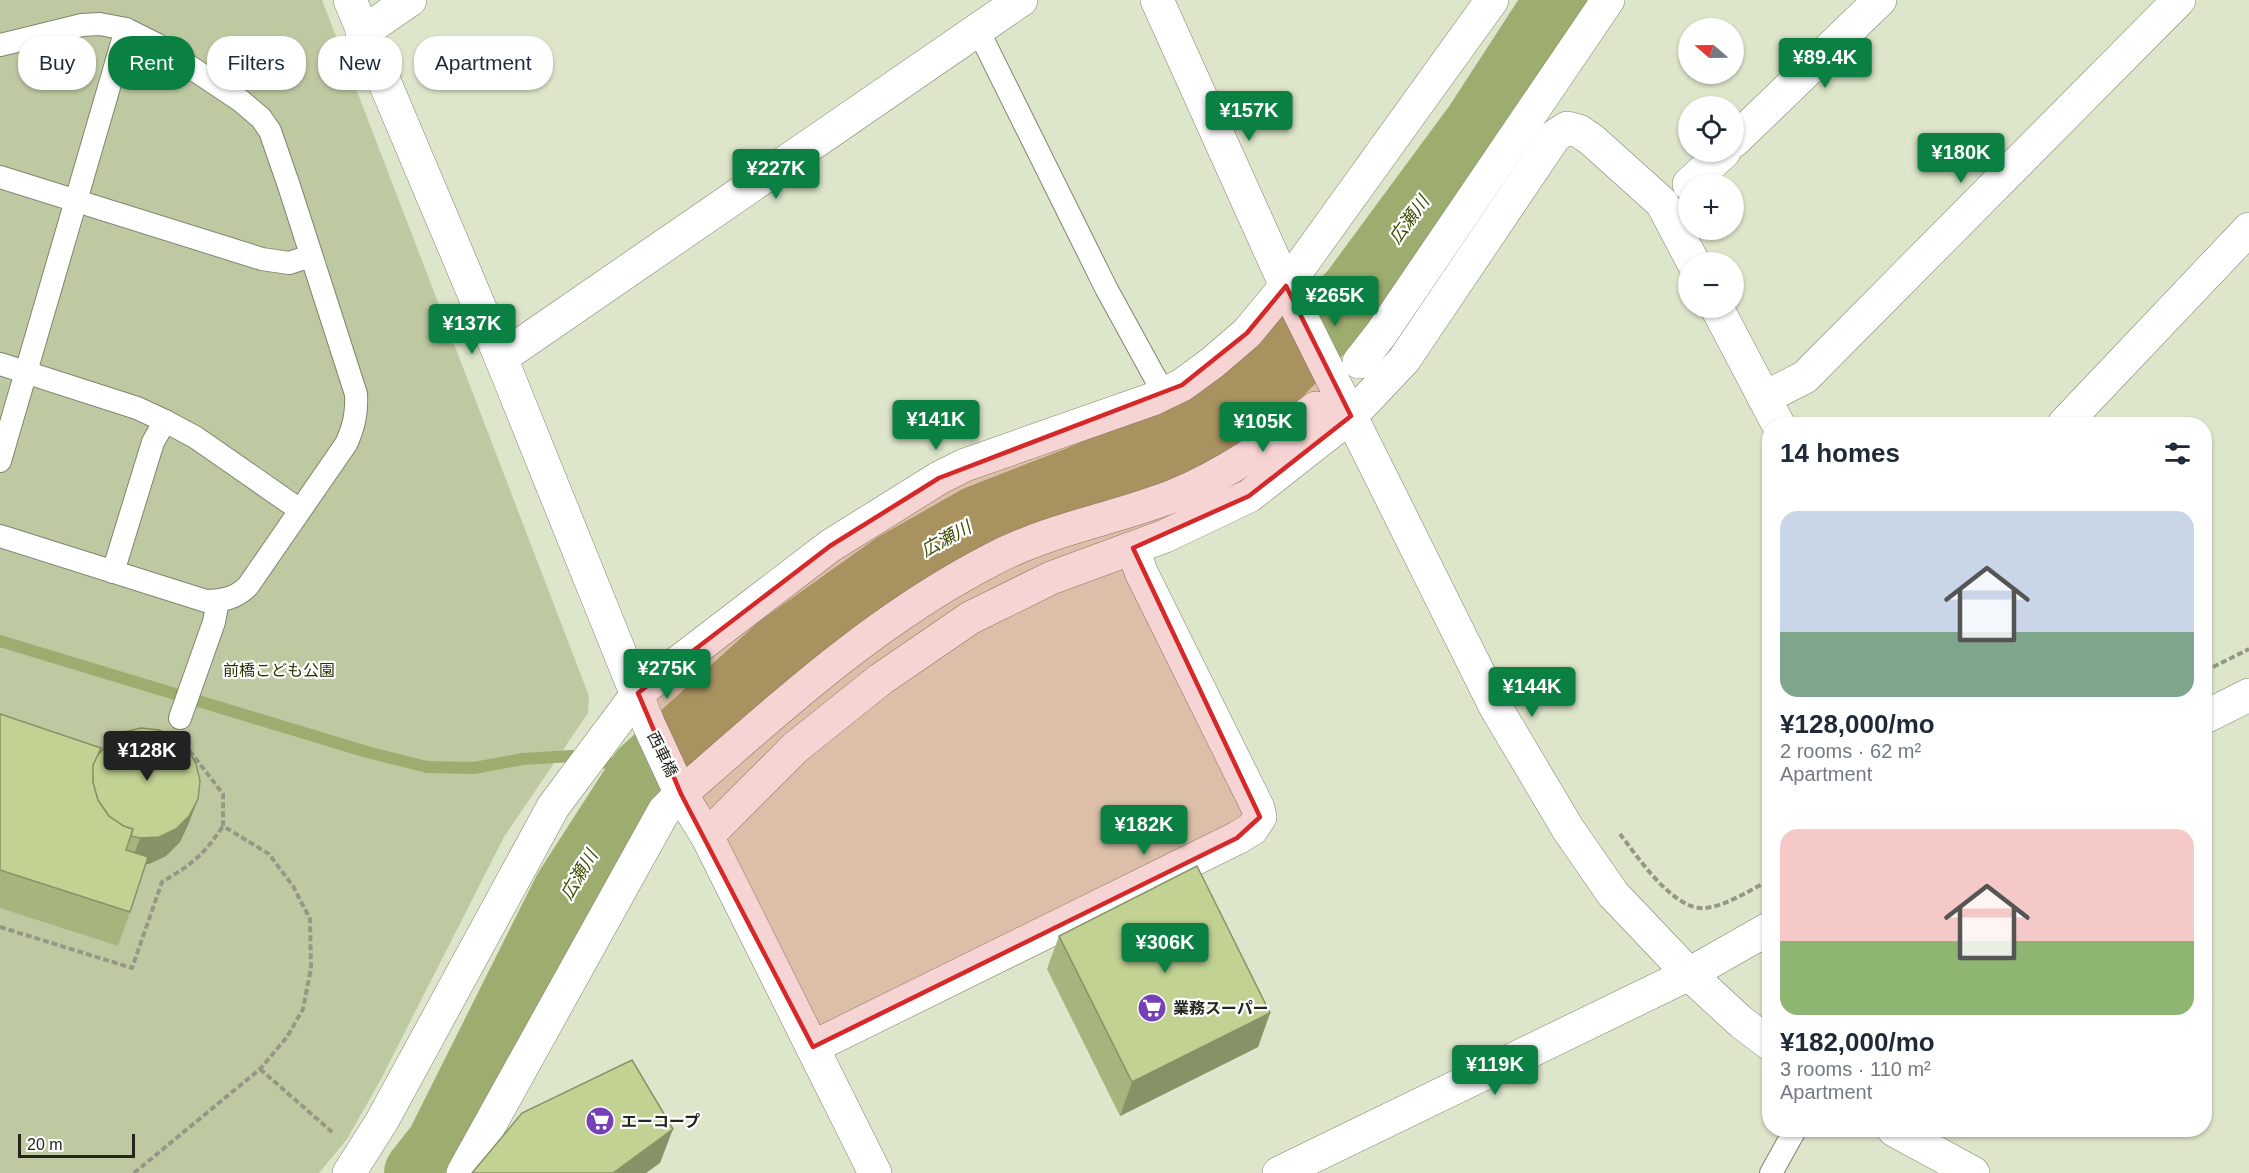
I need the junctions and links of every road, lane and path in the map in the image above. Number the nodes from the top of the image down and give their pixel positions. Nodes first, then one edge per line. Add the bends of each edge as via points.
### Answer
1 (350, 0) edge
2 (410, 0) edge
3 (1021, 0) edge
4 (1157, 0) edge
5 (1492, 0) edge
6 (1608, 0) edge
7 (1880, 0) edge
8 (2179, 0) edge
9 (126, 29) junction
10 (978, 30) junction
11 (362, 33) junction
12 (0, 45) edge
13 (1744, 131) edge
14 (1713, 162) edge
15 (1701, 174) edge
16 (0, 177) edge
17 (1678, 192) edge
18 (76, 201) junction
19 (1662, 203) junction
20 (2249, 229) edge
21 (1688, 252) edge
22 (312, 256) junction
23 (1291, 296) junction
24 (1722, 318) edge
25 (501, 358) junction
26 (0, 364) edge
27 (1343, 366) junction
28 (26, 372) junction
29 (1164, 394) junction
30 (1316, 408) dead end
31 (1771, 411) edge
32 (1351, 416) junction
33 (2071, 417) edge
34 (165, 421) junction
35 (0, 461) edge
36 (300, 510) junction
37 (0, 536) edge
38 (1133, 548) junction
39 (113, 572) junction
40 (218, 601) junction
41 (2249, 649) edge
42 (2212, 668) edge
43 (638, 693) junction
44 (2247, 702) edge
45 (2212, 714) edge
46 (180, 718) joint
47 (679, 788) junction
48 (223, 826) junction
49 (1614, 827) dead end
50 (706, 836) junction
51 (1762, 884) edge
52 (0, 927) edge
53 (1762, 933) edge
54 (1689, 974) junction
55 (1762, 1038) edge
56 (813, 1047) junction
57 (260, 1069) junction
58 (1791, 1137) edge
59 (1907, 1137) edge
60 (354, 1165) edge
61 (134, 1173) edge
62 (463, 1173) edge
63 (875, 1173) edge
64 (1279, 1173) edge
65 (1771, 1173) edge
66 (1973, 1173) edge

1 - 11 street, 西車橋
2 - 11 street
3 - 10 street
4 - 23 street
5 - 23 street
6 - 27 street via 1381,334
7 - 13 street
8 - 31 street
9 - 12 lane via 82,25
9 - 18 lane
9 - 22 lane via 156,44 261,118 270,131
10 - 25 street
10 - 29 lane via 1106,288
11 - 25 street, 西車橋
14 - 15 street
16 - 18 lane
17 - 19 street
18 - 22 lane via 280,263
18 - 28 lane
19 - 21 street
19 - 32 street via 1579,131 1567,129 1555,136 1404,360
20 - 33 street
22 - 36 lane via 356,394 357,409 346,444
23 - 27 street
23 - 29 street via 1212,363
24 - 31 street
25 - 43 street, 西車橋
26 - 28 lane
27 - 32 street
28 - 34 lane
28 - 35 lane
29 - 43 street via 965,465 939,478 830,546
30 - 47 street via 1238,464 1204,482 1042,537 950,581 848,651
32 - 38 street via 1249,496
32 - 54 street via 1495,706 1568,829 1613,894
34 - 36 lane via 195,437
34 - 39 lane via 153,442
36 - 40 lane via 248,586 240,594
37 - 39 lane
38 - 50 street via 1052,578 970,618 881,679 796,747
38 - 56 street via 1141,572 1260,817 1252,829 1237,838
39 - 40 lane via 206,601
40 - 46 lane
41 - 42 path
43 - 47 street, 西車橋
43 - 60 street via 553,807 382,1121
44 - 45 street
46 - 48 path via 179,737 223,794
47 - 50 street, 西車橋
47 - 62 street
48 - 52 path via 191,865 162,882 132,968
48 - 57 path via 269,854 293,886 309,919 311,968 303,1009 287,1037
49 - 51 path via 1671,895 1695,907 1705,908
50 - 56 street, 西車橋
53 - 54 street
54 - 55 street
54 - 64 street
56 - 63 street, 西車橋
57 - 60 path
57 - 61 path
58 - 65 lane
59 - 66 street

